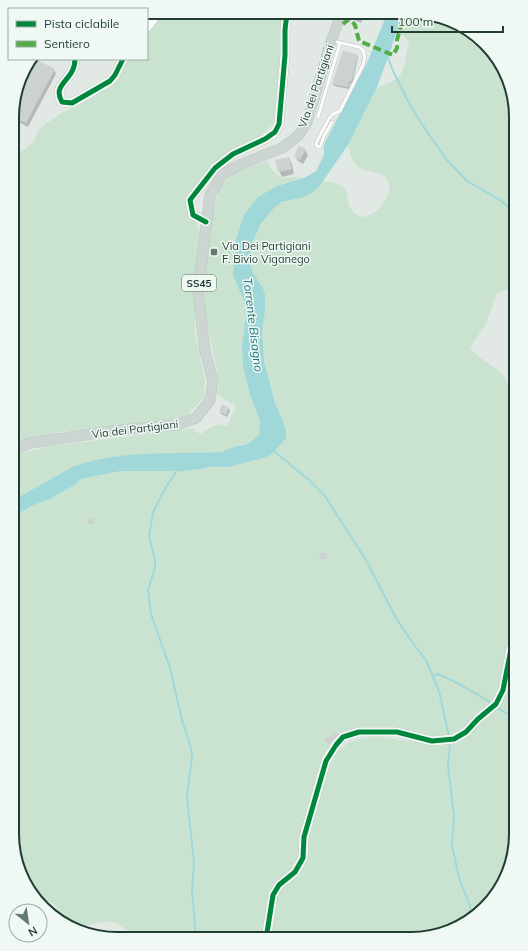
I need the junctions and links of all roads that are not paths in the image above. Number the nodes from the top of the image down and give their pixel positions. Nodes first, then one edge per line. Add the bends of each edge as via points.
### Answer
1 (286, 19) edge
2 (341, 19) edge
3 (336, 42) junction
4 (75, 60) edge
5 (122, 60) edge
6 (318, 117) dead end
7 (332, 122) dead end
8 (206, 222) junction
9 (19, 447) edge
10 (509, 659) edge
11 (267, 932) edge

1 - 8 main road via 279,124 275,132 265,139 233,154 215,168 190,200 193,215
2 - 3 main road, Via dei Partigiani / SS45
3 - 6 lane
3 - 7 lane via 361,49 365,54 363,65 340,111 330,117 317,141 318,148
3 - 8 main road, Via dei Partigiani / SS45 via 306,122 298,136 282,148 237,166 222,175 210,195
4 - 5 main road via 72,73 59,89 58,96 62,102 72,103 110,81
8 - 9 main road, Via dei Partigiani / SS45 via 198,292 205,351 213,381 210,400 196,418 176,425 112,431 30,443
10 - 11 main road via 503,690 493,706 454,740 432,741 397,732 358,732 340,741 326,761 304,837 303,858 295,872 279,884 273,896

